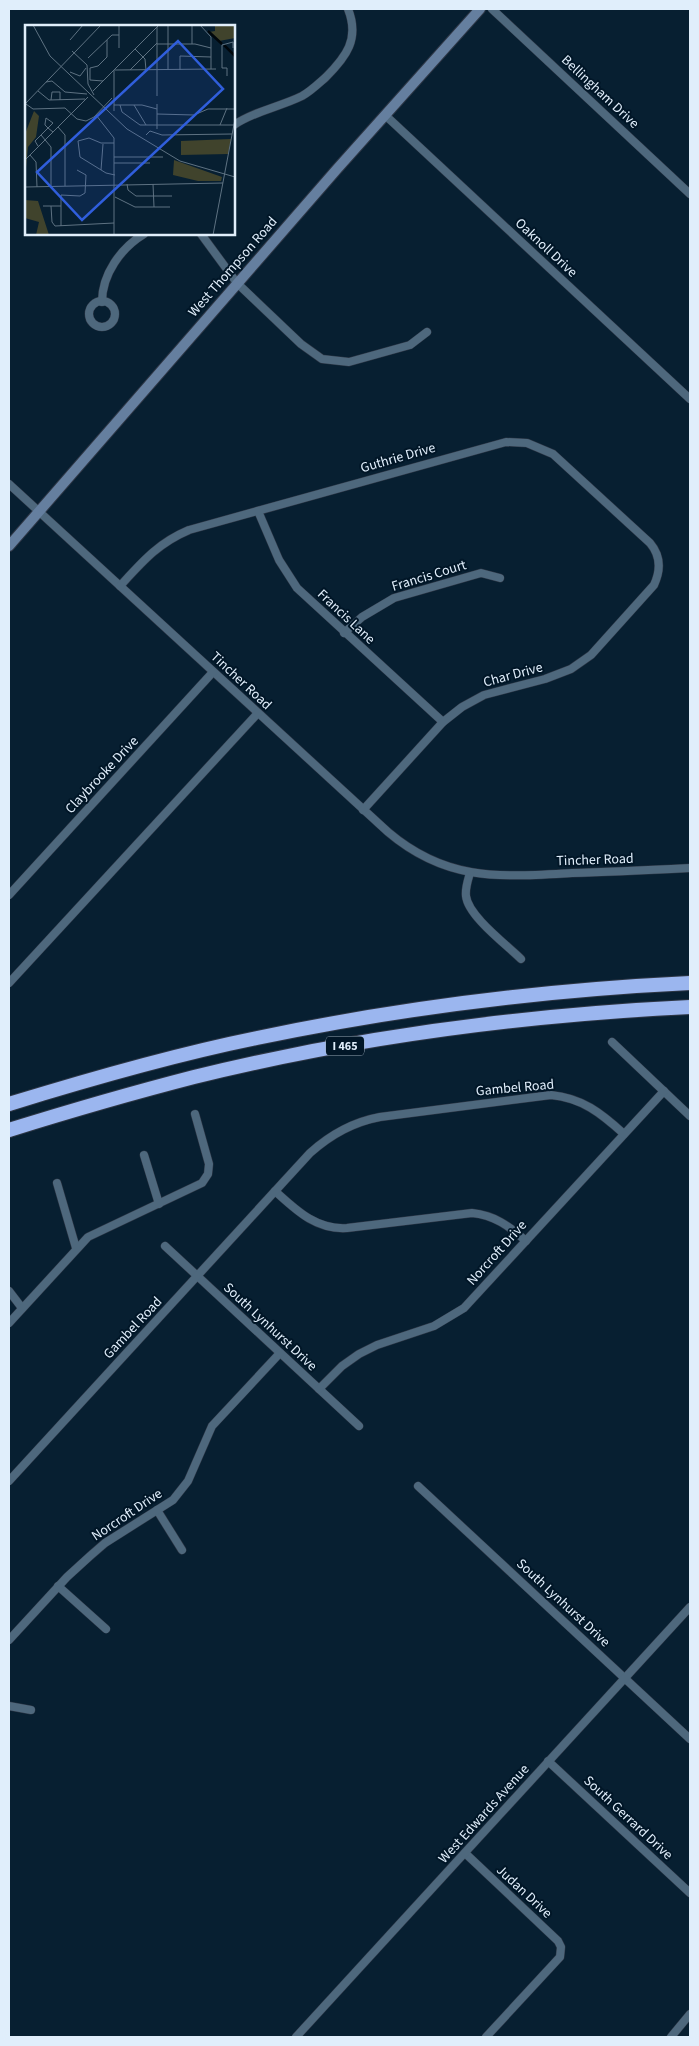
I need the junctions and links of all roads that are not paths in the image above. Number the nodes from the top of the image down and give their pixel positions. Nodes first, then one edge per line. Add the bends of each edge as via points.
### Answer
1 (348, 9) edge
2 (480, 9) edge
3 (492, 9) edge
4 (385, 115) junction
5 (235, 125) edge
6 (690, 194) edge
7 (143, 235) edge
8 (203, 235) edge
9 (237, 283) junction
10 (102, 302) dead end
11 (427, 332) dead end
12 (690, 399) edge
13 (9, 484) edge
14 (39, 511) junction
15 (258, 511) junction
16 (9, 546) edge
17 (659, 562) joint
18 (500, 578) dead end
19 (120, 586) junction
20 (344, 633) junction
21 (213, 672) junction
22 (258, 713) junction
23 (443, 722) junction
24 (363, 810) junction
25 (690, 868) edge
26 (470, 873) junction
27 (9, 895) edge
28 (521, 959) dead end
29 (9, 983) edge
30 (690, 983) edge
31 (690, 1007) edge
32 (612, 1042) dead end
33 (664, 1091) junction
34 (9, 1104) edge
35 (195, 1114) dead end
36 (690, 1116) edge
37 (9, 1130) edge
38 (624, 1134) junction
39 (144, 1155) dead end
40 (57, 1183) dead end
41 (275, 1191) junction
42 (158, 1204) junction
43 (526, 1241) junction
44 (165, 1246) dead end
45 (76, 1248) junction
46 (198, 1276) junction
47 (9, 1291) edge
48 (22, 1308) junction
49 (9, 1323) edge
50 (280, 1353) junction
51 (319, 1389) junction
52 (359, 1426) dead end
53 (9, 1481) edge
54 (418, 1486) dead end
55 (157, 1510) junction
56 (182, 1550) dead end
57 (58, 1586) junction
58 (690, 1607) edge
59 (106, 1629) dead end
60 (9, 1640) edge
61 (625, 1678) junction
62 (9, 1706) edge
63 (31, 1710) dead end
64 (690, 1739) edge
65 (548, 1761) junction
66 (465, 1853) junction
67 (690, 1893) edge
68 (690, 2014) edge
69 (296, 2037) edge
70 (486, 2037) edge
71 (671, 2037) edge

1 - 5 street via 353,33 347,53 339,64 308,93
2 - 4 main road, West Thompson Road
3 - 6 street, Bellingham Drive
4 - 9 main road, West Thompson Road
4 - 12 street, Oaknoll Drive
7 - 10 street via 128,246 112,268
8 - 9 street
9 - 11 street via 301,344 322,359 349,362 410,346
9 - 14 main road, West Thompson Road
13 - 14 street, Tincher Road
14 - 16 main road, West Thompson Road
14 - 19 street, Tincher Road
15 - 17 street, Guthrie Drive via 492,444 524,442 544,449 562,461 650,543
15 - 19 street, Guthrie Drive via 189,530 172,538 150,554
15 - 20 street, Francis Lane via 279,560 297,588
17 - 23 street, Char Drive via 654,584 586,660 558,675 484,695
18 - 20 street, Francis Court via 482,573 394,598 362,617
19 - 21 street, Tincher Road
20 - 23 street, Francis Lane
21 - 22 street, Tincher Road
21 - 27 street, Claybrooke Drive
22 - 24 street, Tincher Road
22 - 29 street
23 - 24 street, Char Drive
24 - 26 street, Tincher Road via 413,851
25 - 26 street, Tincher Road via 508,876
26 - 28 street via 466,893 469,906
30 - 34 highway, I 465 via 575,990 386,1013 191,1053
31 - 37 highway, I 465 via 521,1020 342,1046 195,1077
32 - 33 street
33 - 36 street
33 - 38 street, Norcroft Drive
35 - 42 street via 209,1164 207,1175 198,1185
38 - 41 street, Gambel Road via 586,1104 551,1095 373,1118 337,1132 310,1153
38 - 43 street, Norcroft Drive
39 - 42 street
40 - 45 street
41 - 43 street via 304,1216 333,1228 472,1213 502,1222
41 - 46 street, Gambel Road
42 - 45 street via 88,1236
43 - 51 street, Norcroft Drive via 469,1303 450,1318 359,1354
44 - 46 street, South Lynhurst Drive
45 - 48 street
46 - 50 street, South Lynhurst Drive
46 - 53 street, Gambel Road
47 - 48 street
48 - 49 street
50 - 51 street, South Lynhurst Drive
50 - 55 street, Norcroft Drive via 212,1426 188,1481 173,1500
51 - 52 street, South Lynhurst Drive
54 - 61 street, South Lynhurst Drive
55 - 56 street
55 - 57 street, Norcroft Drive via 105,1543
57 - 59 street
57 - 60 street, Norcroft Drive
58 - 61 street, West Edwards Avenue
61 - 64 street, South Lynhurst Drive
61 - 65 street, West Edwards Avenue
62 - 63 street
65 - 66 street, West Edwards Avenue
65 - 67 street, South Gerrard Drive
66 - 69 street, West Edwards Avenue
66 - 70 street, Judan Drive via 558,1941 562,1951
68 - 71 street

